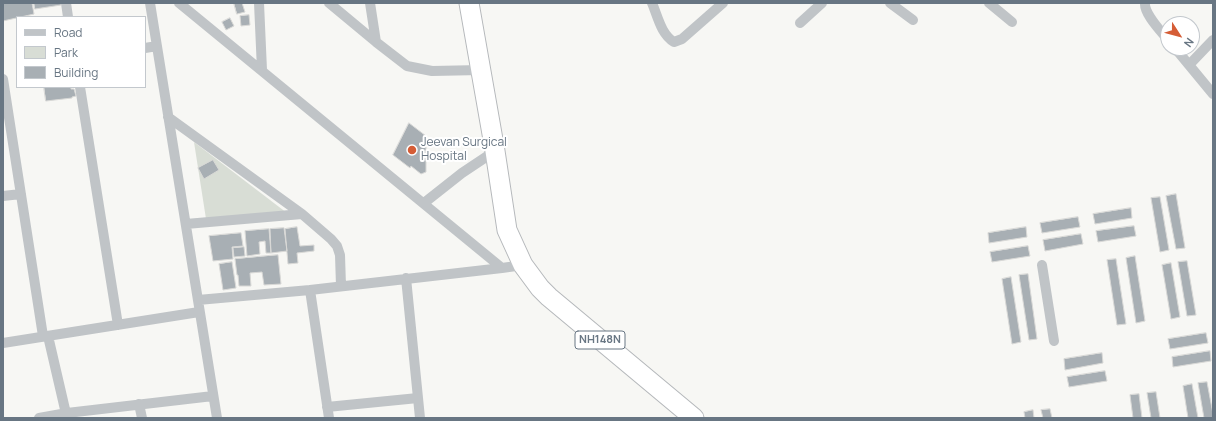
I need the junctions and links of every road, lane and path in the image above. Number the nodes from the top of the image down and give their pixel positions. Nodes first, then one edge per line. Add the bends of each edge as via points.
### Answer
1 (66, 3) edge
2 (150, 3) edge
3 (179, 3) edge
4 (259, 3) edge
5 (329, 3) edge
6 (370, 3) edge
7 (469, 3) edge
8 (480, 3) edge
9 (652, 3) edge
10 (723, 3) edge
11 (822, 3) edge
12 (890, 3) edge
13 (989, 3) edge
14 (1145, 3) edge
15 (68, 16) edge
16 (913, 20) dead end
17 (1012, 22) dead end
18 (800, 23) dead end
19 (1160, 30) edge
20 (1213, 40) edge
21 (376, 42) junction
22 (157, 46) junction
23 (146, 48) edge
24 (1182, 56) edge
25 (1189, 65) junction
26 (262, 70) junction
27 (481, 70) junction
28 (3, 79) edge
29 (80, 88) edge
30 (1213, 94) edge
31 (168, 117) junction
32 (495, 151) junction
33 (21, 194) junction
34 (3, 196) edge
35 (424, 203) junction
36 (302, 214) junction
37 (186, 224) junction
38 (521, 258) junction
39 (1042, 265) dead end
40 (502, 268) junction
41 (406, 278) junction
42 (341, 286) junction
43 (310, 290) junction
44 (198, 300) junction
45 (200, 312) junction
46 (118, 324) junction
47 (46, 336) junction
48 (1054, 341) dead end
49 (3, 343) edge
50 (213, 396) junction
51 (418, 398) junction
52 (139, 404) junction
53 (327, 406) junction
54 (67, 416) edge
55 (39, 418) edge
56 (142, 418) edge
57 (217, 418) edge
58 (329, 418) edge
59 (420, 418) edge
60 (694, 418) edge

1 - 15 street
2 - 22 street
3 - 26 street
4 - 26 street
5 - 21 street
6 - 21 street
7 - 27 highway, NH148N
8 - 38 highway
9 - 10 street via 664,32 674,42 682,39
11 - 18 street
12 - 16 street
13 - 17 street
14 - 19 street via 1148,14
20 - 25 street
21 - 27 street via 407,66 432,71
22 - 23 street
22 - 31 street
24 - 25 street
25 - 30 street
26 - 35 street
27 - 32 highway, NH148N
28 - 33 street
29 - 46 street
31 - 36 street
31 - 37 street
32 - 35 street
32 - 38 highway, NH148N via 507,230
33 - 34 street
33 - 47 street
35 - 40 street
36 - 37 street
36 - 42 street via 337,246 340,255
37 - 44 street
38 - 40 street
38 - 60 highway, NH148N via 536,283 549,297
39 - 48 street
40 - 41 street
41 - 42 street
41 - 51 street
42 - 43 street
43 - 44 street
43 - 53 street
44 - 45 street
45 - 46 street
45 - 50 street
46 - 47 street
47 - 49 street
47 - 54 street
50 - 52 street
50 - 57 street
51 - 53 street
51 - 59 street
52 - 54 street
52 - 56 street
53 - 58 street
54 - 55 street

